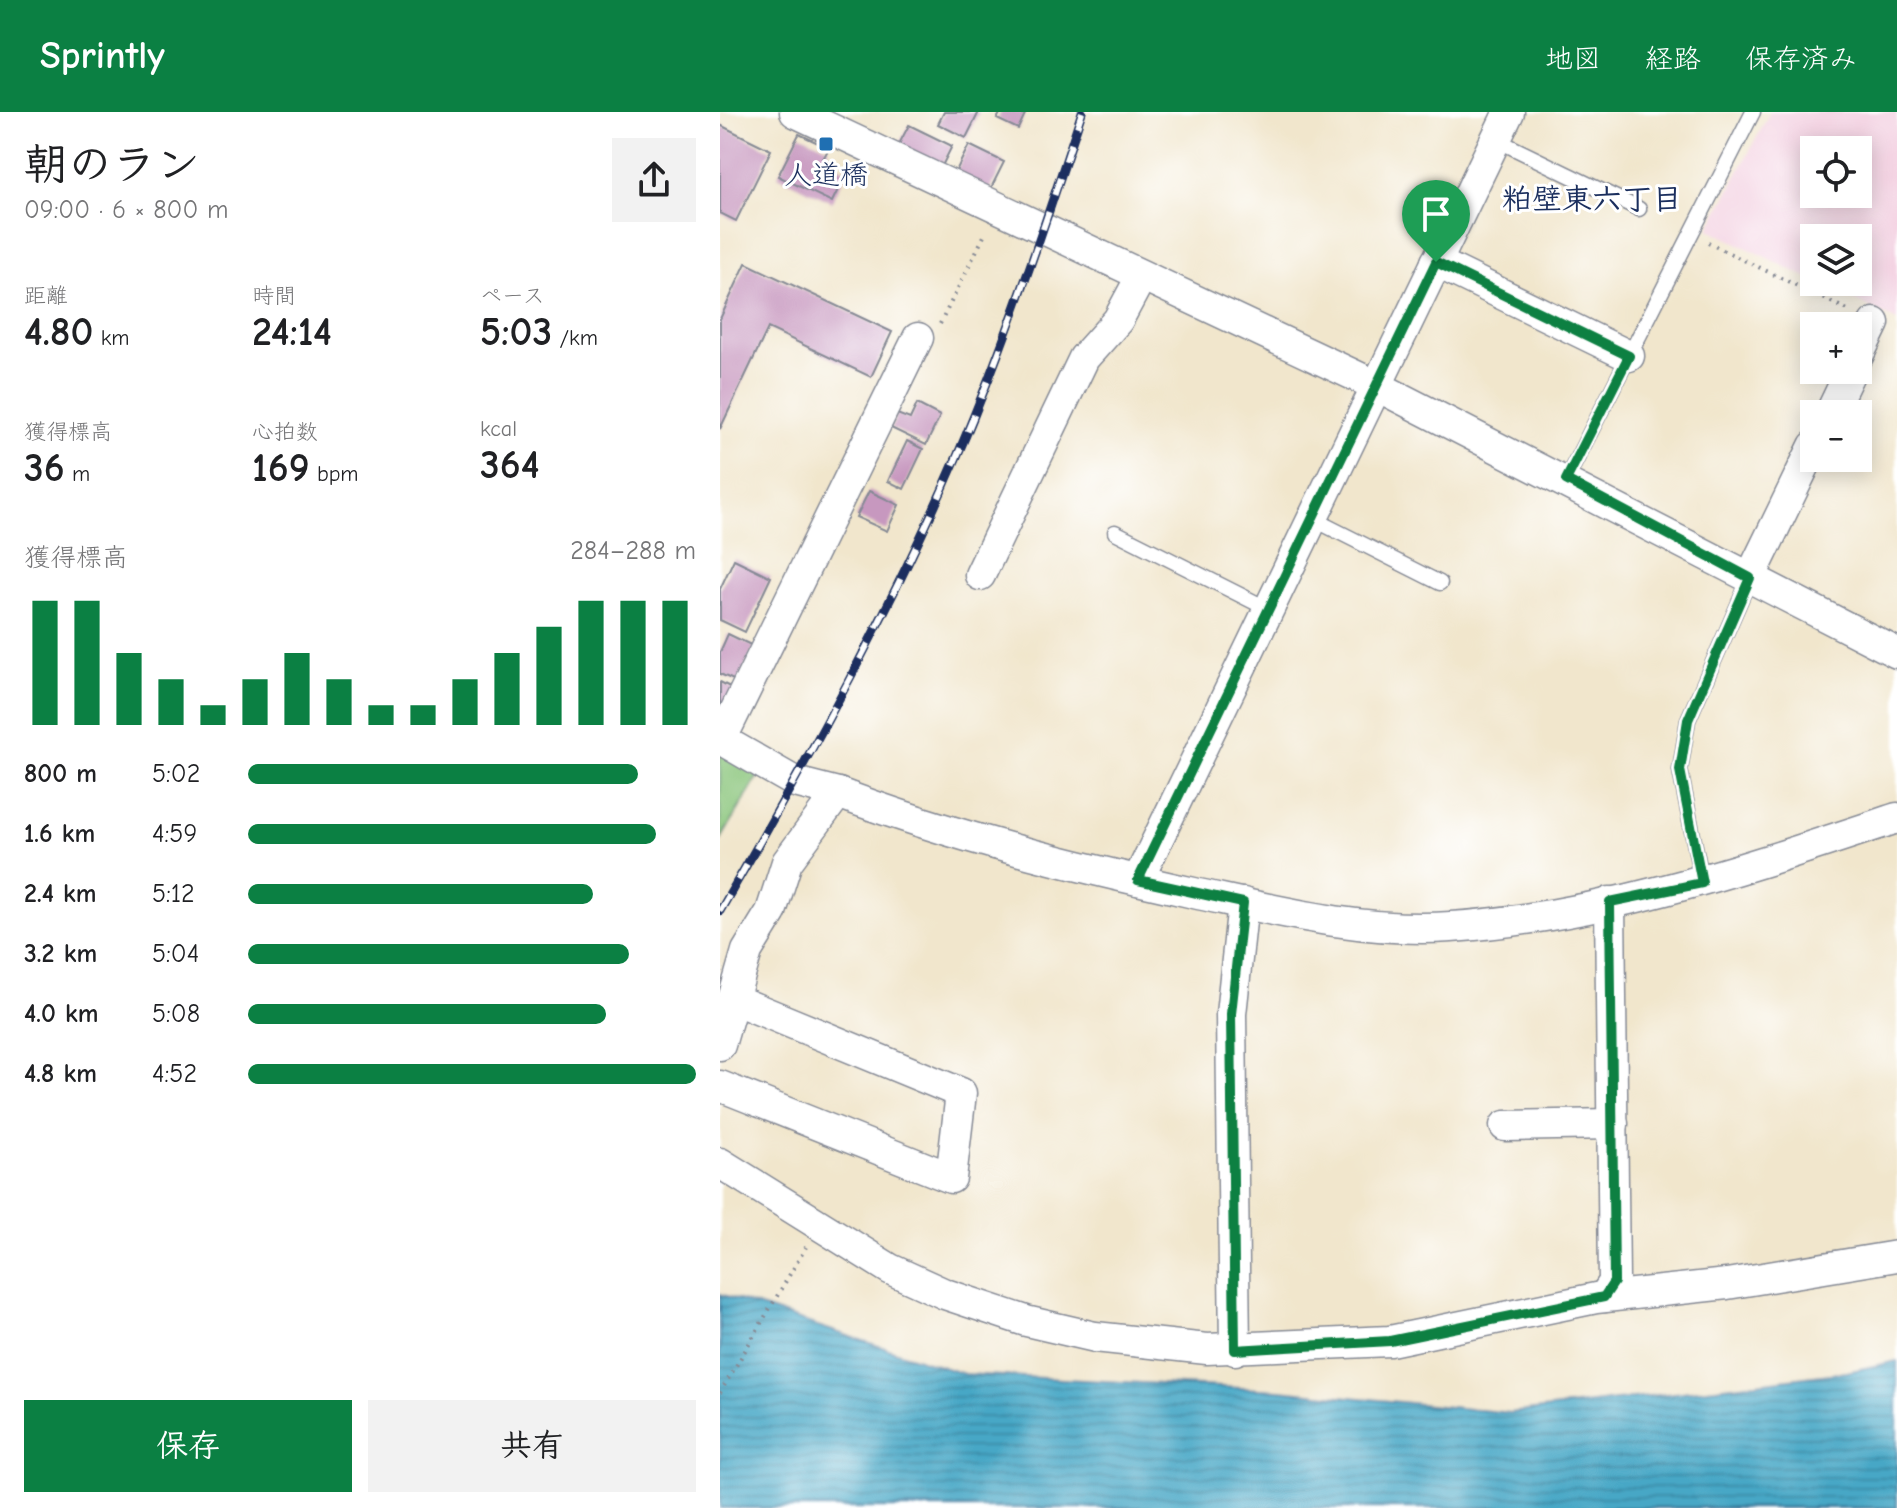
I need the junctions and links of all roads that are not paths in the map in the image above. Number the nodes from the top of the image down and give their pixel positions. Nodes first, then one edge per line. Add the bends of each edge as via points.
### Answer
1 (795, 112) edge
2 (1509, 112) edge
3 (1753, 112) edge
4 (1495, 139) junction
5 (1639, 209) dead end
6 (1436, 262) junction
7 (1141, 277) junction
8 (1874, 323) road end
9 (1872, 327) edge
10 (918, 338) road end
11 (1629, 356) junction
12 (1375, 385) junction
13 (1801, 472) edge
14 (1566, 480) junction
15 (1311, 518) junction
16 (1115, 532) dead end
17 (980, 575) dead end
18 (1750, 578) junction
19 (1440, 583) dead end
20 (1268, 609) junction
21 (1897, 653) edge
22 (721, 740) edge
23 (838, 793) junction
24 (1897, 818) edge
25 (1138, 880) junction
26 (1702, 883) junction
27 (1610, 902) junction
28 (1243, 903) junction
29 (733, 999) junction
30 (720, 1045) edge
31 (720, 1086) edge
32 (1613, 1124) junction
33 (1505, 1126) dead end
34 (720, 1163) edge
35 (1897, 1256) edge
36 (1604, 1297) junction
37 (1235, 1350) junction

1 - 7 street
2 - 4 street
3 - 11 lane
4 - 5 lane
4 - 6 street
6 - 11 street
6 - 12 street
7 - 12 street
7 - 17 street via 1118,320 1084,358
8 - 9 street
10 - 22 street
11 - 14 lane
12 - 14 street
12 - 15 street
13 - 18 street
14 - 18 street
15 - 19 lane
15 - 20 street
16 - 20 lane
18 - 21 street
18 - 26 lane via 1688,720 1680,770
20 - 25 street
22 - 23 street via 795,782
23 - 25 street via 927,826
23 - 29 street via 787,862 771,912 747,951
24 - 26 street
25 - 28 street
26 - 27 street
27 - 28 street via 1449,927 1363,927
27 - 32 street
28 - 37 street via 1231,1014
29 - 30 street
29 - 31 street via 961,1093 951,1178
32 - 33 street
32 - 36 street via 1614,1282
34 - 37 street via 890,1269 945,1294 1095,1337
35 - 36 street via 1727,1284
36 - 37 street via 1390,1341

